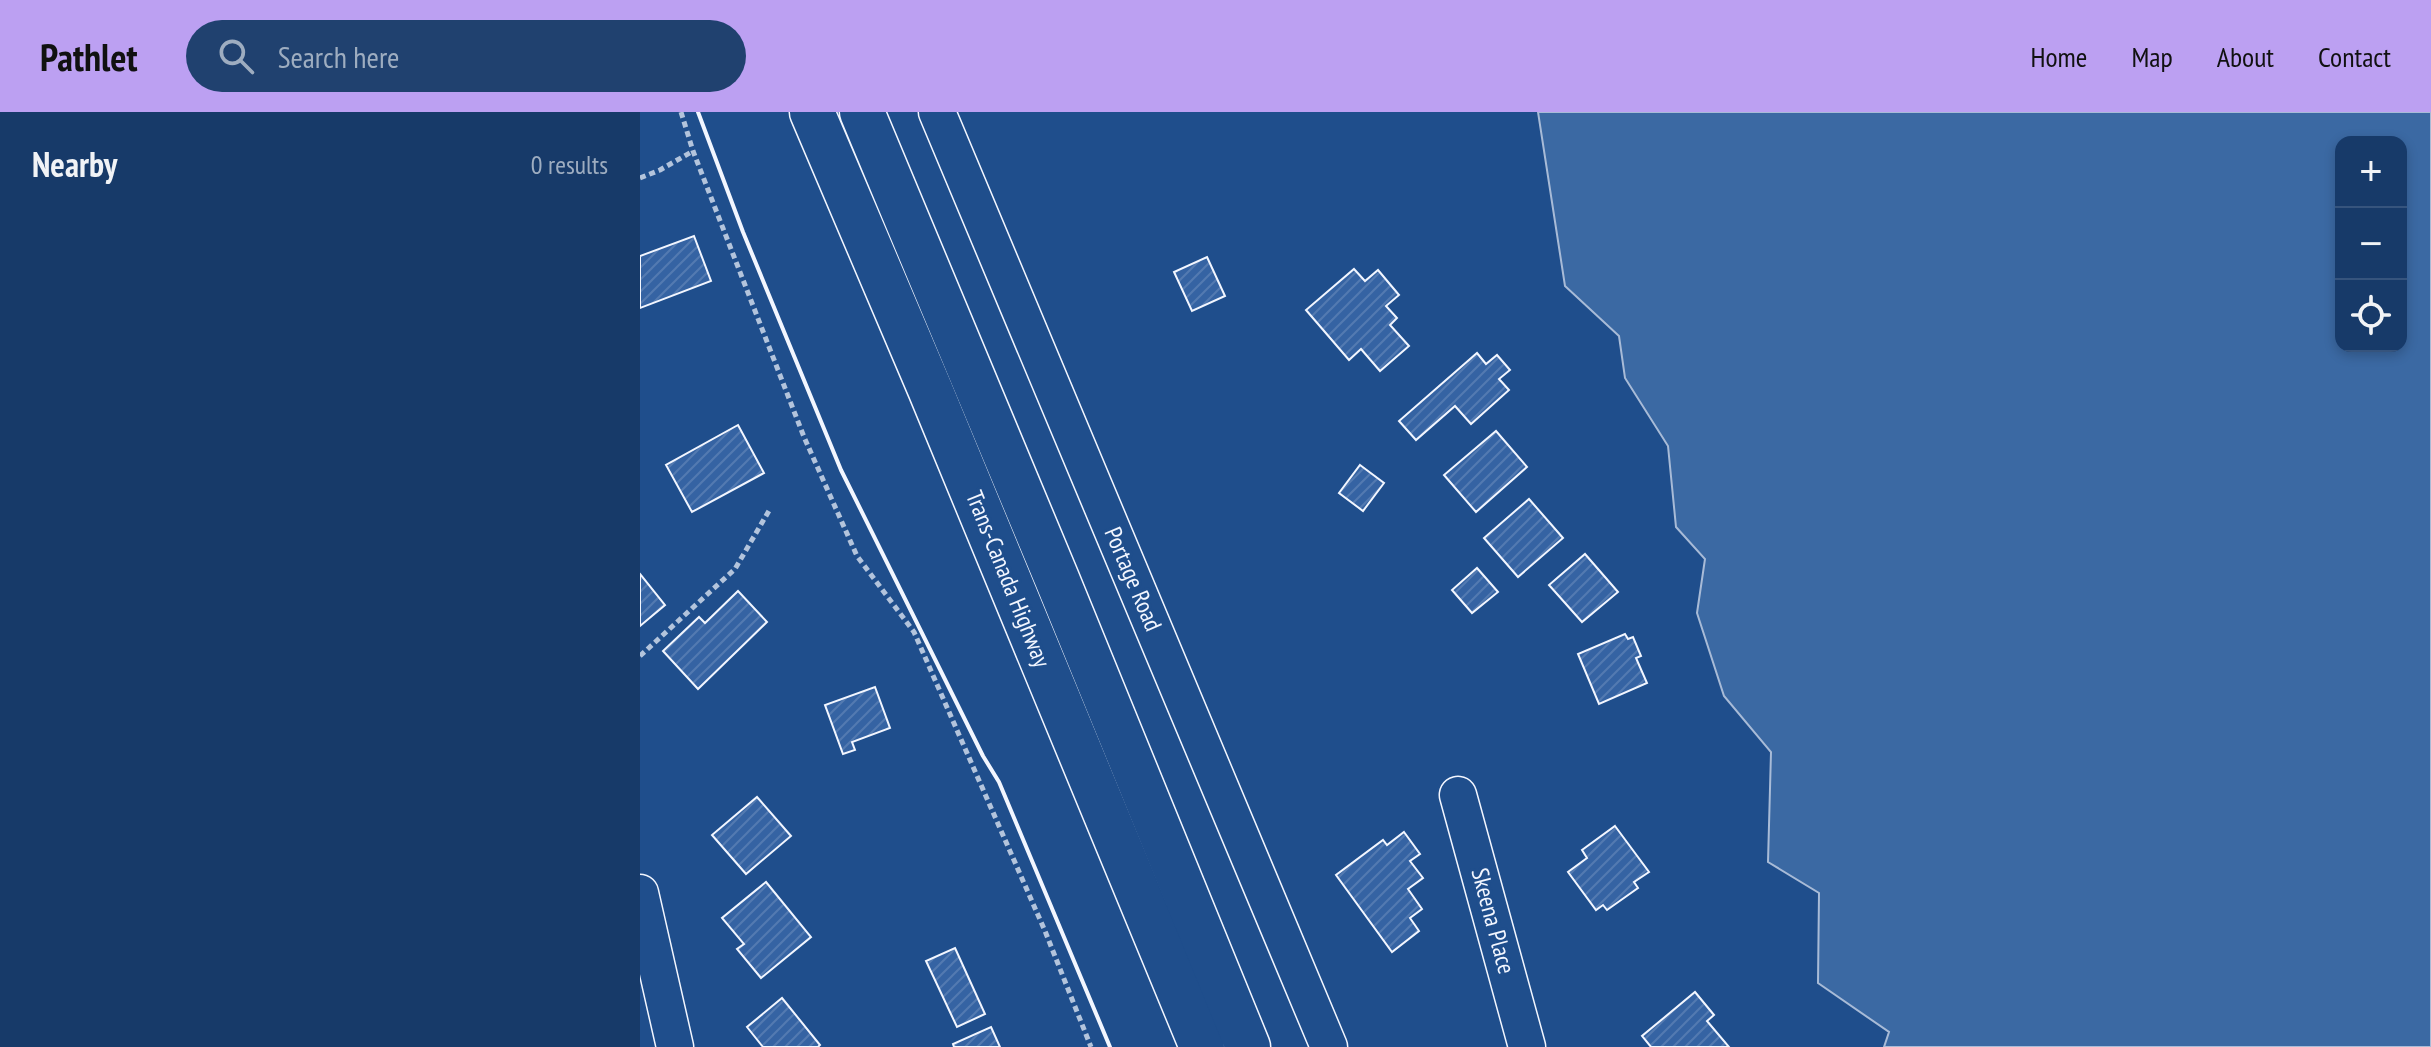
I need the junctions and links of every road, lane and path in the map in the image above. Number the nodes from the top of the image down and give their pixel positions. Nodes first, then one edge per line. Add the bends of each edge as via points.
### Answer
1 (681, 112) edge
2 (803, 112) edge
3 (812, 112) edge
4 (862, 112) edge
5 (937, 112) edge
6 (693, 151) junction
7 (838, 170) junction
8 (640, 178) edge
9 (770, 509) dead end
10 (640, 656) edge
11 (1458, 795) dead end
12 (640, 893) edge
13 (675, 1047) edge
14 (1091, 1047) edge
15 (1202, 1047) edge
16 (1248, 1047) edge
17 (1329, 1047) edge
18 (1527, 1047) edge

1 - 6 path
2 - 7 highway
3 - 7 highway, Trans-Canada Highway
4 - 16 highway, Trans-Canada Highway
5 - 17 street, Portage Road
6 - 8 path
6 - 14 path via 804,437 857,556 914,632
7 - 15 highway, Trans-Canada Highway
9 - 10 path via 735,569
11 - 18 street, Skeena Place
12 - 13 street

